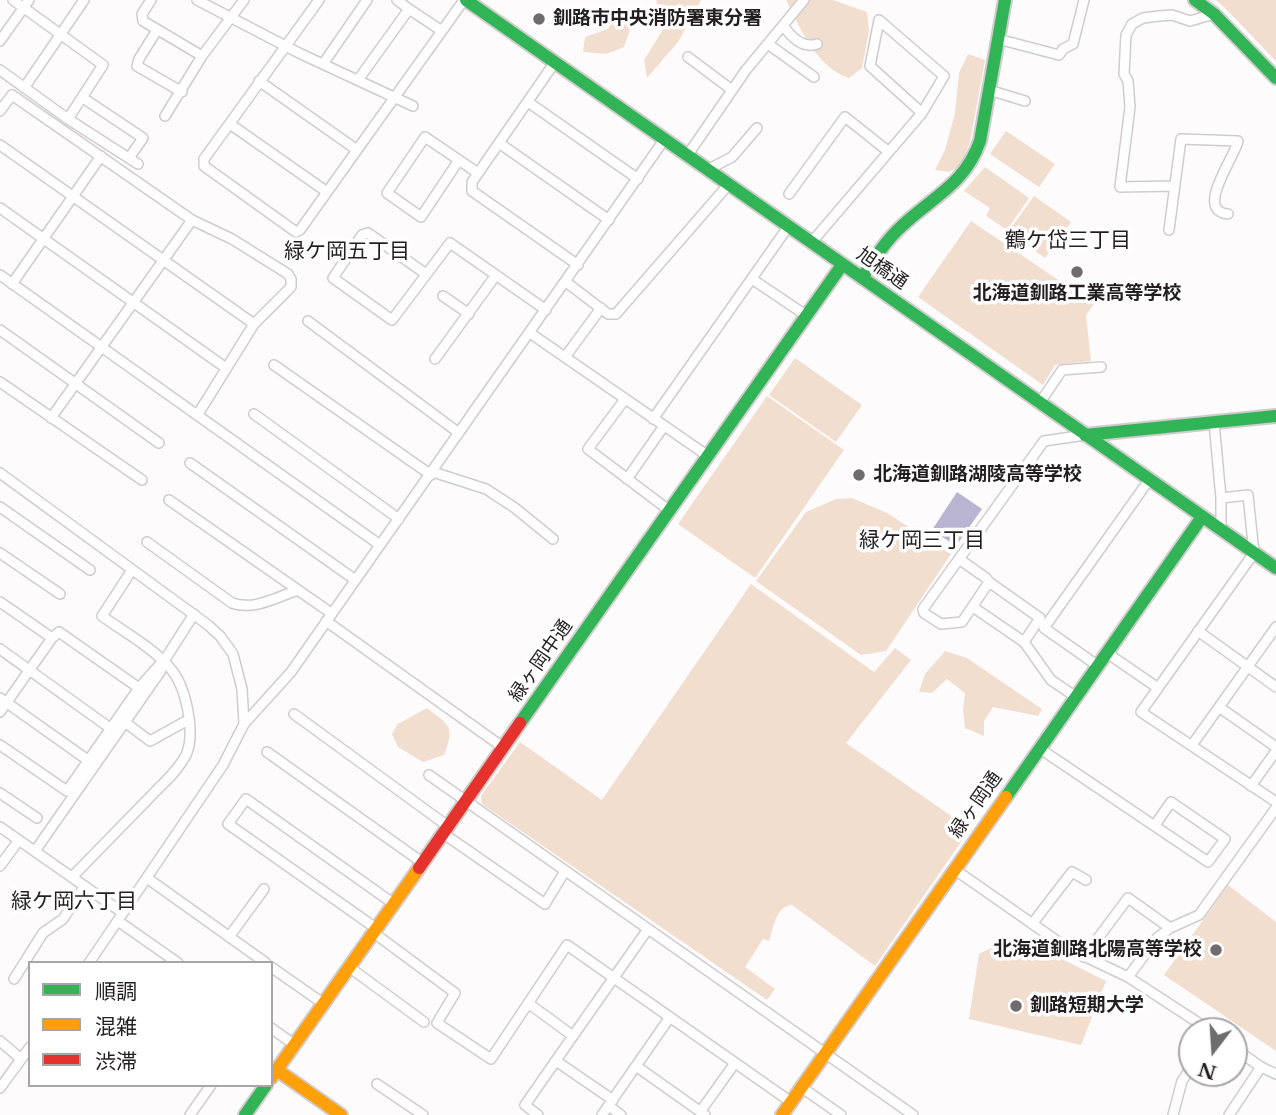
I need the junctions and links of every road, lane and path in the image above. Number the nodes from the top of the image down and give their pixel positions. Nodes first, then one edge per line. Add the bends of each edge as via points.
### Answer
1 (13, 0) edge
2 (84, 0) edge
3 (151, 0) edge
4 (197, 0) edge
5 (244, 0) edge
6 (368, 0) edge
7 (397, 0) edge
8 (465, 0) edge
9 (804, 0) edge
10 (1005, 0) edge
11 (1084, 0) edge
12 (1195, 0) edge
13 (315, 2) edge
14 (26, 4) edge
15 (409, 9) junction
16 (1214, 14) junction
17 (230, 17) junction
18 (783, 25) junction
19 (157, 30) junction
20 (442, 31) junction
21 (60, 35) junction
22 (998, 39) junction
23 (0, 41) edge
24 (768, 44) junction
25 (817, 44) dead end
26 (285, 46) junction
27 (202, 56) junction
28 (688, 57) dead end
29 (555, 62) junction
30 (323, 64) junction
31 (0, 70) edge
32 (814, 77) dead end
33 (1276, 78) edge
34 (358, 80) junction
35 (259, 81) junction
36 (23, 88) junction
37 (732, 90) junction
38 (989, 90) junction
39 (182, 92) junction
40 (394, 97) junction
41 (83, 98) junction
42 (1025, 101) dead end
43 (528, 102) junction
44 (413, 106) dead end
45 (0, 111) edge
46 (922, 113) junction
47 (165, 117) dead end
48 (68, 119) junction
49 (230, 124) junction
50 (757, 128) dead end
51 (664, 140) junction
52 (499, 143) junction
53 (0, 145) edge
54 (356, 149) junction
55 (889, 152) junction
56 (101, 156) junction
57 (687, 156) junction
58 (129, 158) junction
59 (459, 160) junction
60 (138, 164) dead end
61 (707, 170) junction
62 (478, 173) junction
63 (638, 178) junction
64 (728, 185) junction
65 (1174, 186) junction
66 (327, 192) junction
67 (789, 194) dead end
68 (73, 197) junction
69 (0, 208) edge
70 (1228, 214) dead end
71 (192, 220) junction
72 (609, 220) junction
73 (788, 227) junction
74 (1169, 230) dead end
75 (45, 238) junction
76 (811, 243) junction
77 (164, 260) junction
78 (578, 265) junction
79 (842, 265) junction
80 (426, 274) junction
81 (0, 275) edge
82 (496, 275) junction
83 (862, 278) junction
84 (752, 279) junction
85 (566, 282) junction
86 (12, 284) junction
87 (443, 296) dead end
88 (134, 302) junction
89 (601, 308) junction
90 (546, 310) junction
91 (469, 314) junction
92 (807, 316) junction
93 (308, 321) dead end
94 (254, 324) junction
95 (0, 330) edge
96 (530, 333) junction
97 (102, 348) junction
98 (565, 357) junction
99 (435, 359) dead end
100 (274, 365) dead end
101 (1101, 367) dead end
102 (226, 368) junction
103 (0, 382) edge
104 (76, 384) junction
105 (625, 399) junction
106 (1039, 404) junction
107 (198, 414) junction
108 (254, 414) dead end
109 (1276, 416) edge
110 (51, 418) junction
111 (653, 419) junction
112 (1213, 422) junction
113 (664, 426) junction
114 (459, 433) junction
115 (1085, 435) junction
116 (159, 443) dead end
117 (708, 457) junction
118 (190, 463) dead end
119 (0, 473) edge
120 (432, 474) junction
121 (627, 478) junction
122 (1149, 480) junction
123 (142, 481) dead end
124 (1221, 498) junction
125 (169, 500) dead end
126 (0, 507) edge
127 (670, 511) junction
128 (1202, 517) junction
129 (400, 519) junction
130 (1221, 530) junction
131 (553, 539) dead end
132 (147, 541) dead end
133 (380, 545) junction
134 (0, 553) edge
135 (1254, 553) junction
136 (959, 559) junction
137 (1276, 568) edge
138 (90, 570) dead end
139 (132, 570) junction
140 (354, 579) junction
141 (989, 582) junction
142 (298, 590) junction
143 (60, 594) dead end
144 (0, 602) edge
145 (973, 607) junction
146 (194, 614) junction
147 (328, 617) junction
148 (1276, 627) edge
149 (1198, 631) junction
150 (52, 638) junction
151 (1024, 642) junction
152 (0, 649) edge
153 (1107, 653) junction
154 (164, 661) junction
155 (1098, 666) junction
156 (1247, 667) junction
157 (29, 670) junction
158 (1276, 687) edge
159 (139, 688) junction
160 (1157, 688) junction
161 (1076, 697) junction
162 (3, 701) edge
163 (1219, 708) junction
164 (0, 712) edge
165 (294, 714) dead end
166 (188, 720) junction
167 (126, 723) junction
168 (244, 724) junction
169 (110, 728) junction
170 (0, 745) edge
171 (1192, 746) junction
172 (504, 748) junction
173 (1039, 748) junction
174 (1276, 749) edge
175 (267, 752) dead end
176 (89, 761) junction
177 (429, 775) dead end
178 (1251, 786) junction
179 (0, 793) edge
180 (467, 802) junction
181 (1276, 802) edge
182 (1276, 808) edge
183 (37, 818) dead end
184 (1155, 825) junction
185 (0, 827) edge
186 (446, 831) junction
187 (19, 840) junction
188 (35, 851) junction
189 (423, 863) junction
190 (0, 866) edge
191 (954, 869) junction
192 (565, 871) junction
193 (72, 877) junction
194 (147, 878) junction
195 (1086, 880) dead end
196 (85, 886) junction
197 (264, 889) dead end
198 (394, 904) junction
199 (121, 917) junction
200 (1032, 924) junction
201 (1170, 928) junction
202 (648, 929) junction
203 (375, 931) junction
204 (229, 937) junction
205 (1084, 957) junction
206 (90, 961) edge
207 (176, 961) edge
208 (263, 961) edge
209 (273, 968) edge
210 (349, 968) junction
211 (614, 977) junction
212 (1128, 977) junction
213 (15, 979) dead end
214 (528, 1003) junction
215 (324, 1004) junction
216 (670, 1017) junction
217 (1189, 1017) edge
218 (424, 1021) dead end
219 (273, 1029) edge
220 (573, 1036) junction
221 (0, 1041) edge
222 (295, 1045) junction
223 (28, 1050) edge
224 (825, 1053) junction
225 (1248, 1058) edge
226 (22, 1059) junction
227 (556, 1061) junction
228 (735, 1063) junction
229 (636, 1066) junction
230 (1261, 1067) junction
231 (273, 1071) edge
232 (1276, 1074) edge
233 (377, 1084) dead end
234 (1, 1086) edge
235 (210, 1087) edge
236 (265, 1087) edge
237 (801, 1087) junction
238 (1180, 1087) edge
239 (791, 1102) junction
240 (611, 1103) junction
241 (900, 1111) edge
242 (702, 1113) edge
243 (190, 1115) edge
244 (245, 1115) edge
245 (341, 1115) edge
246 (423, 1115) edge
247 (538, 1115) edge
248 (602, 1115) edge
249 (621, 1115) edge
250 (782, 1115) edge
251 (841, 1115) edge
252 (913, 1115) edge
253 (1173, 1115) edge
254 (1230, 1115) edge

1 - 14 street
2 - 21 street
3 - 19 street via 143,21
4 - 17 street
5 - 17 street
6 - 30 street
7 - 15 street
8 - 20 street
8 - 29 street, 旭橋通
9 - 18 street
10 - 22 street
11 - 22 street via 1073,44 1059,55
12 - 16 street
13 - 26 street
14 - 21 street
14 - 23 street
15 - 20 street
15 - 34 street
16 - 33 street
16 - 65 street via 1190,21 1171,15 1143,18 1132,24 1126,35 1124,74 1130,107 1120,187
17 - 26 street
17 - 27 street
18 - 24 street
18 - 25 street via 801,44
19 - 27 street
19 - 39 street via 137,66
20 - 40 street
21 - 36 street
21 - 41 street via 103,65
22 - 38 street
24 - 32 street
24 - 37 street
26 - 30 street
26 - 35 street
27 - 39 street
28 - 37 street
29 - 43 street
29 - 51 street, 旭橋通
30 - 34 street
31 - 36 street
34 - 40 street
35 - 49 street
35 - 54 street
36 - 48 street
37 - 57 street
38 - 42 street
38 - 83 street via 977,153 968,170 896,231
39 - 47 street
40 - 44 street
40 - 54 street
41 - 48 street
41 - 58 street via 142,138
43 - 52 street
43 - 63 street
45 - 56 street via 12,95
46 - 46 street via 870,66 879,20 944,76
46 - 55 street
48 - 58 street
49 - 66 street
49 - 66 street via 204,159 204,166 244,197 296,232
50 - 61 street via 732,157
51 - 57 street, 旭橋通
51 - 63 street
52 - 62 street
52 - 72 street
53 - 68 street
54 - 66 street
55 - 67 street via 845,117
55 - 76 street
56 - 68 street
56 - 71 street
57 - 61 street, 旭橋通
58 - 60 street
59 - 59 street via 425,136 387,193 421,217
59 - 62 street
61 - 64 street, 旭橋通
62 - 78 street via 472,191
63 - 72 street
64 - 73 street, 旭橋通
64 - 89 street via 616,314
65 - 70 street via 1181,139 1238,141 1214,193 1217,209
65 - 74 street
68 - 75 street
68 - 77 street
69 - 75 street
71 - 77 street
71 - 94 street via 232,239 291,279 291,287
72 - 78 street
73 - 76 street, 旭橋通
73 - 84 street
75 - 86 street
75 - 88 street
76 - 79 street, 旭橋通
77 - 88 street
77 - 94 street
78 - 85 street
79 - 83 street, 旭橋通
79 - 92 street, 緑ヶ岡中通
80 - 80 street via 368,233 362,235 333,278 392,320
80 - 82 street via 450,243
81 - 86 street
82 - 90 street
82 - 91 street
83 - 106 street, 旭橋通
84 - 92 street
84 - 111 street
85 - 89 street
85 - 90 street
86 - 97 street
87 - 91 street
88 - 97 street
88 - 102 street
89 - 98 street
90 - 96 street
91 - 99 street
92 - 117 street, 緑ヶ岡中通
93 - 114 street
94 - 102 street
95 - 104 street
96 - 98 street
96 - 114 street
97 - 104 street
97 - 107 street
98 - 105 street
100 - 120 street
101 - 106 street via 1062,370
102 - 107 street
103 - 110 street
104 - 110 street
104 - 116 street
105 - 111 street
105 - 121 street via 588,449
106 - 115 street, 旭橋通
107 - 133 street
108 - 129 street
109 - 112 street
110 - 123 street
111 - 113 street
112 - 115 street
112 - 124 street
113 - 117 street
113 - 121 street
114 - 120 street
115 - 122 street, 旭橋通
115 - 136 street via 1044,441
117 - 127 street, 緑ヶ岡中通
118 - 140 street
119 - 139 street
120 - 129 street
120 - 131 street via 486,489
121 - 127 street
122 - 128 street, 旭橋通
122 - 155 street via 1044,628
124 - 130 street
124 - 135 street via 1248,495
125 - 142 street
126 - 138 street
127 - 172 street, 緑ヶ岡中通
128 - 130 street, 旭橋通
128 - 153 street, 緑ヶ岡通
129 - 133 street
130 - 135 street, 旭橋通
132 - 142 street via 232,603 251,606
133 - 140 street
134 - 143 street
135 - 137 street, 旭橋通
135 - 149 street
136 - 141 street
136 - 145 street via 923,608 924,613 941,624 962,622
139 - 146 street
139 - 154 street via 102,616
140 - 147 street
141 - 145 street
141 - 151 street via 1040,618
142 - 147 street
144 - 150 street
145 - 151 street
146 - 154 street
146 - 168 street via 233,654
147 - 168 street via 291,672
147 - 172 street
148 - 156 street
149 - 156 street
149 - 160 street
150 - 157 street
150 - 159 street via 60,632
151 - 161 street via 1051,680
152 - 157 street
153 - 155 street, 緑ヶ岡通
153 - 160 street
154 - 159 street
154 - 166 street via 180,683
154 - 167 street
155 - 161 street, 緑ヶ岡通
156 - 158 street
156 - 163 street
157 - 162 street
157 - 169 street
159 - 169 street
160 - 171 street via 1141,712
161 - 173 street, 緑ヶ岡通
162 - 164 street
162 - 176 street
163 - 171 street
163 - 174 street
165 - 186 street
166 - 167 street via 150,741
166 - 193 street via 189,744 178,767
167 - 188 street
168 - 194 street via 223,765
169 - 176 street
170 - 176 street via 67,791
171 - 178 street
172 - 180 street, 緑ヶ岡中通
173 - 184 street
173 - 191 street, 緑ヶ岡通
174 - 178 street
175 - 189 street
177 - 180 street
178 - 181 street
179 - 183 street
180 - 186 street, 緑ヶ岡中通
180 - 192 street
182 - 201 street via 1199,915
184 - 184 street via 1171,802 1224,839 1208,862
185 - 187 street
186 - 189 street, 緑ヶ岡中通
186 - 192 street via 545,904
187 - 188 street
187 - 190 street
188 - 193 street
189 - 198 street, 緑ヶ岡中通
191 - 200 street
191 - 224 street, 緑ヶ岡通
192 - 202 street
193 - 196 street
194 - 199 street
194 - 204 street
195 - 200 street via 1072,872
196 - 199 street
196 - 213 street via 63,919 43,933
197 - 204 street
198 - 203 street, 緑ヶ岡中通
198 - 203 street via 246,799 228,824
199 - 206 street
199 - 207 street
200 - 205 street
201 - 205 street via 1128,898
201 - 212 street
202 - 211 street
202 - 224 street
203 - 210 street, 緑ヶ岡中通
203 - 214 street via 455,993 437,1023 491,1059
204 - 208 street
205 - 212 street
209 - 215 street
210 - 215 street, 緑ヶ岡中通
210 - 218 street
211 - 214 street via 567,945
211 - 216 street
211 - 220 street
212 - 217 street
214 - 220 street
215 - 222 street, 緑ヶ岡中通
216 - 228 street
216 - 229 street
219 - 222 street
220 - 227 street
221 - 226 street
222 - 231 street, 緑ヶ岡中通
223 - 226 street
224 - 237 street, 緑ヶ岡通
224 - 241 street
225 - 230 street
226 - 234 street
227 - 240 street
227 - 247 street via 525,1105
228 - 239 street
228 - 242 street
229 - 240 street
229 - 242 street
230 - 232 street
230 - 254 street
231 - 245 street
233 - 246 street
235 - 243 street
236 - 244 street
237 - 239 street, 緑ヶ岡通
237 - 251 street
238 - 253 street
239 - 250 street, 緑ヶ岡通
240 - 248 street
240 - 249 street
241 - 252 street

